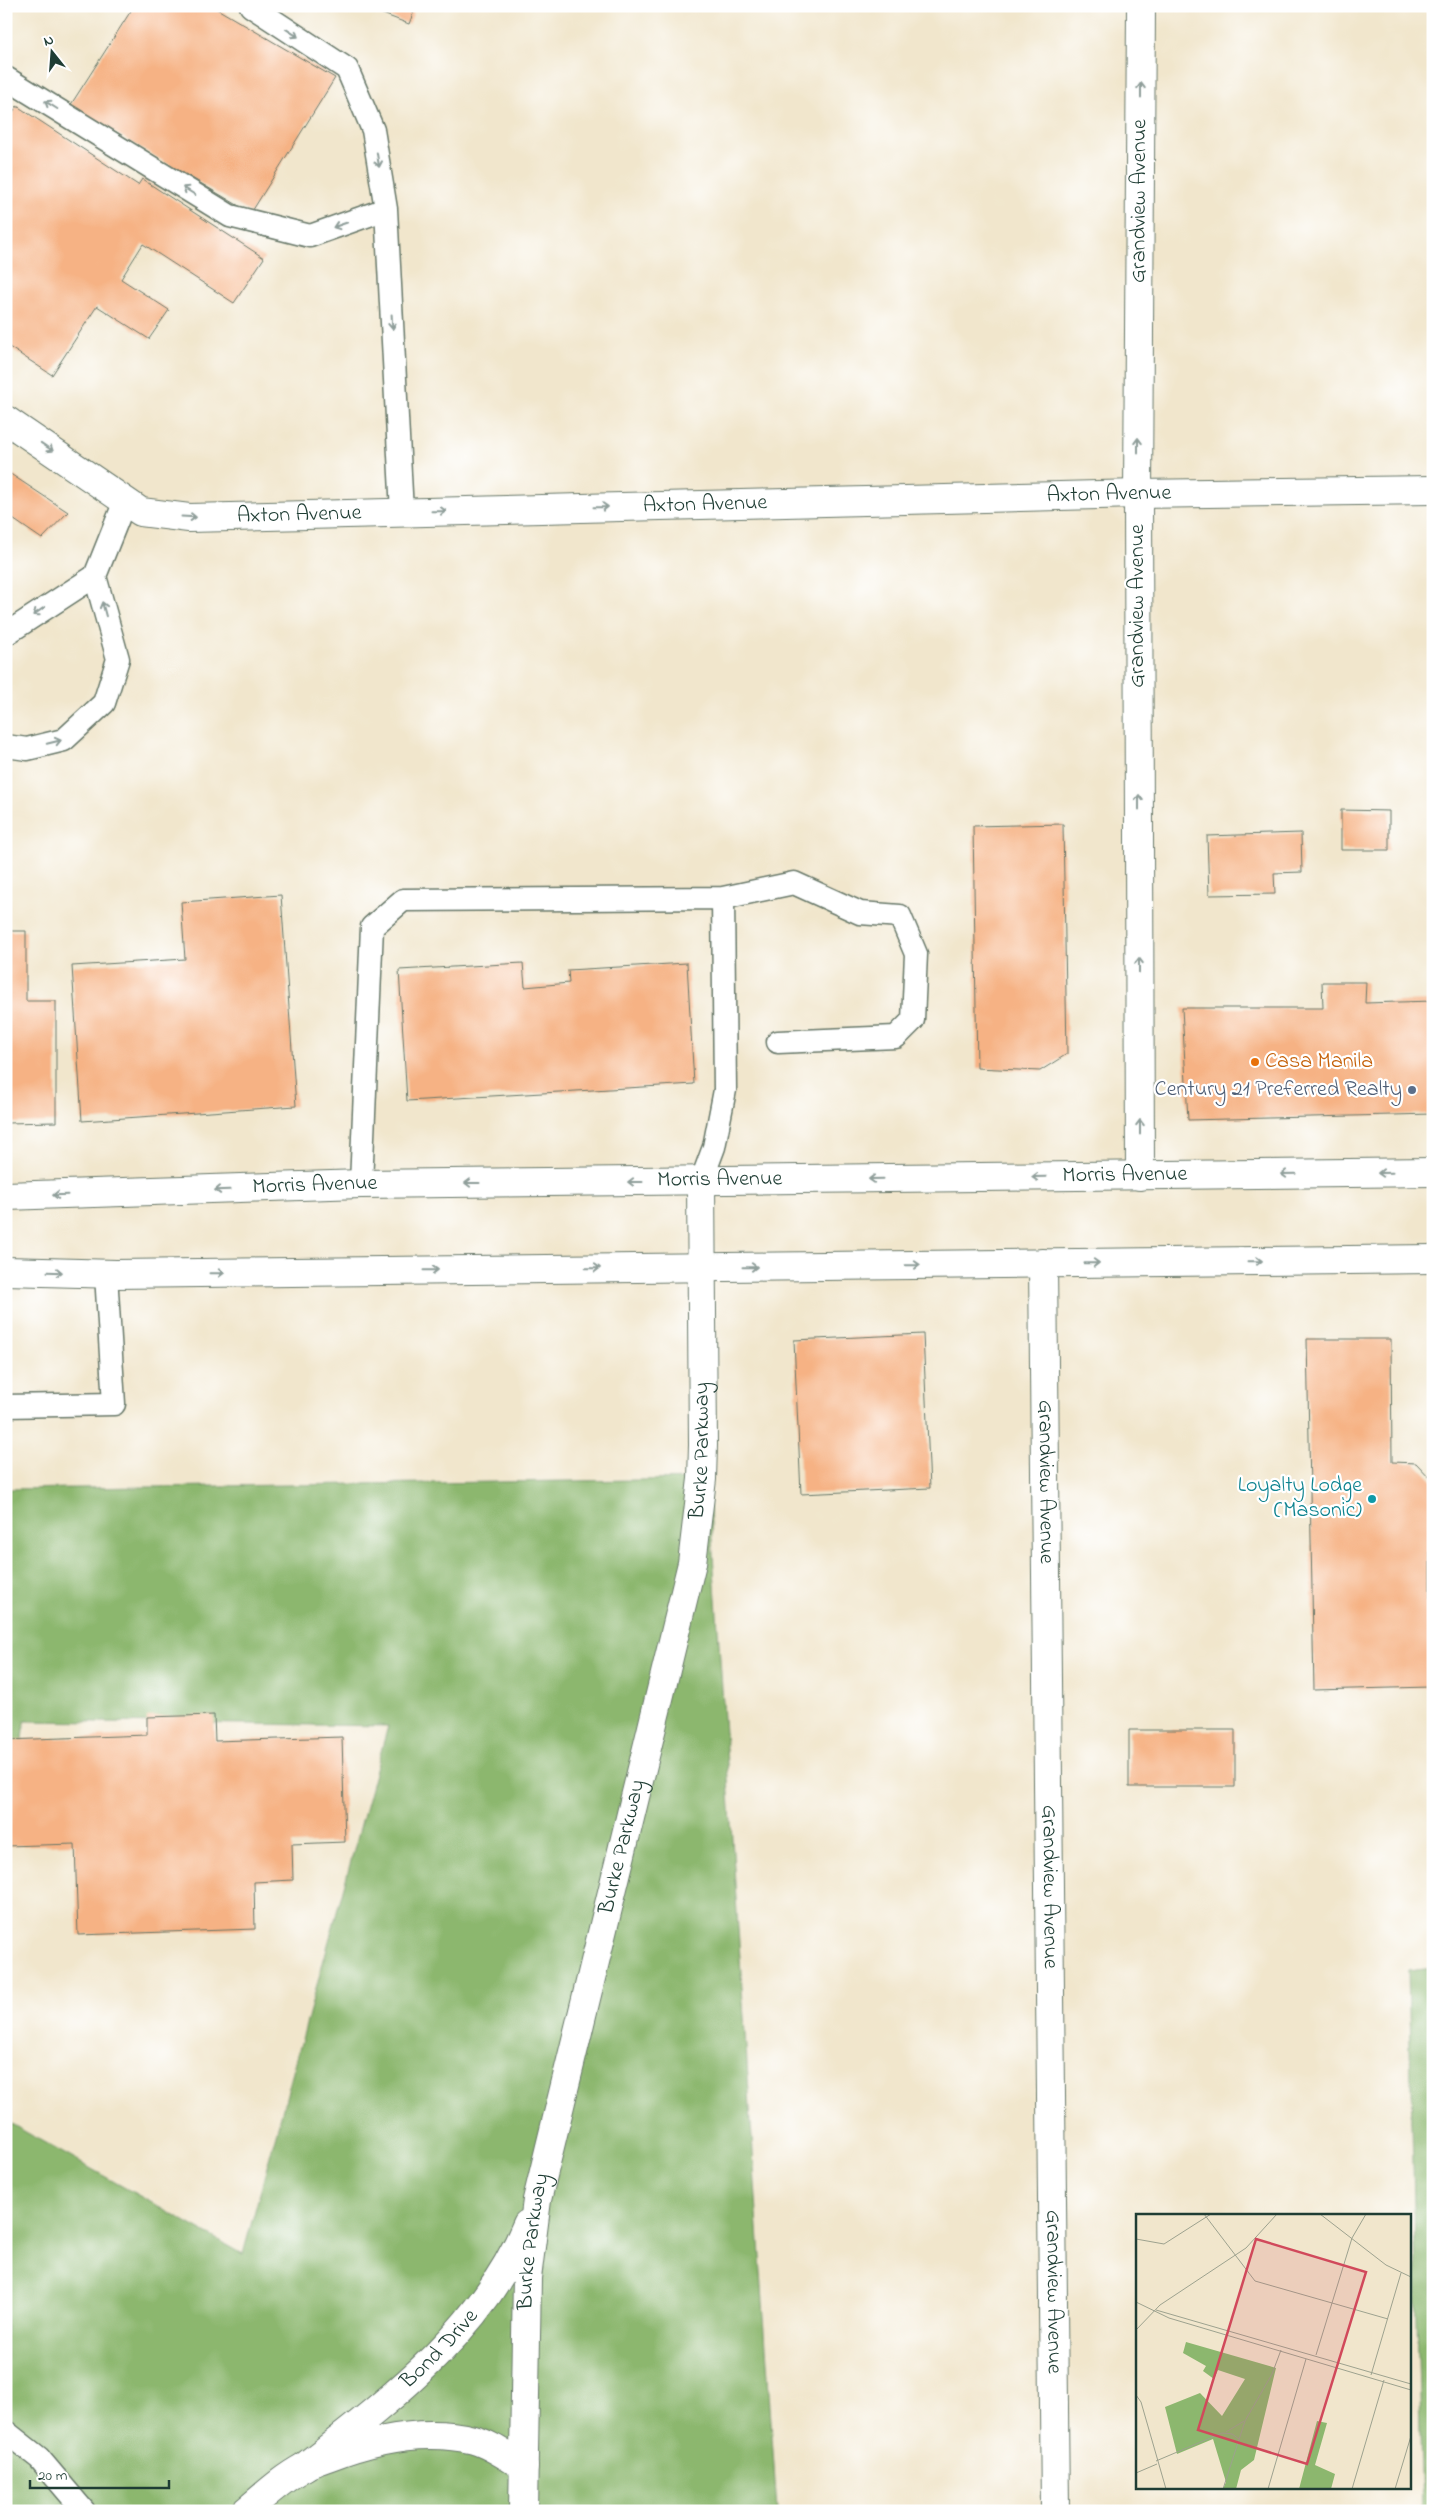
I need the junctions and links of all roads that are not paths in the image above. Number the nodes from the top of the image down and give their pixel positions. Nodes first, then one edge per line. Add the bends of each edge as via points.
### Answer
1 (251, 6) edge
2 (1142, 6) edge
3 (6, 78) edge
4 (386, 209) junction
5 (6, 420) edge
6 (1433, 490) edge
7 (1138, 494) junction
8 (125, 501) junction
9 (402, 512) junction
10 (95, 576) junction
11 (6, 634) edge
12 (6, 746) edge
13 (723, 898) junction
14 (778, 1042) dead end
15 (1433, 1172) edge
16 (1140, 1176) junction
17 (701, 1182) junction
18 (361, 1184) junction
19 (6, 1196) edge
20 (1433, 1259) edge
21 (1043, 1263) junction
22 (702, 1267) junction
23 (6, 1271) edge
24 (106, 1274) junction
25 (6, 1406) edge
26 (537, 2200) junction
27 (6, 2432) edge
28 (304, 2466) junction
29 (524, 2467) junction
30 (77, 2510) edge
31 (246, 2511) edge
32 (523, 2511) edge
33 (1055, 2511) edge

1 -> 4 lane via 347,69 373,130
7 -> 2 street, Grandview Avenue
4 -> 3 lane via 310,236 230,216
4 -> 9 lane
5 -> 8 street, Axton Avenue
6 - 7 street, Axton Avenue
9 -> 7 street, Axton Avenue
16 -> 7 street, Grandview Avenue
8 -> 9 street, Axton Avenue via 141,512 189,518
8 - 10 lane
10 -> 11 lane
12 -> 10 lane via 27,749 64,740 104,703 118,659
13 - 14 lane via 794,882 860,913 900,916 916,954 913,1020 896,1037
13 - 17 lane via 726,1090 714,1147
13 - 18 lane via 403,900 372,927
15 -> 16 street, Morris Avenue
16 -> 17 street, Morris Avenue
17 -> 18 street, Morris Avenue
17 - 22 street, Burke Parkway
18 -> 19 street, Morris Avenue
21 -> 20 street
22 -> 21 street
21 - 33 street, Grandview Avenue
24 -> 22 street
22 - 26 street, Burke Parkway via 702,1479 692,1563
23 -> 24 street
24 - 25 lane via 114,1404
26 - 28 street, Bond Drive via 497,2279 453,2339 407,2383
26 - 29 street, Burke Parkway via 528,2278
27 - 30 lane via 39,2458
28 - 29 street, Bond Drive via 353,2448 423,2435 448,2435 476,2440
28 - 31 street, Bond Drive
29 - 32 street, Burke Parkway

